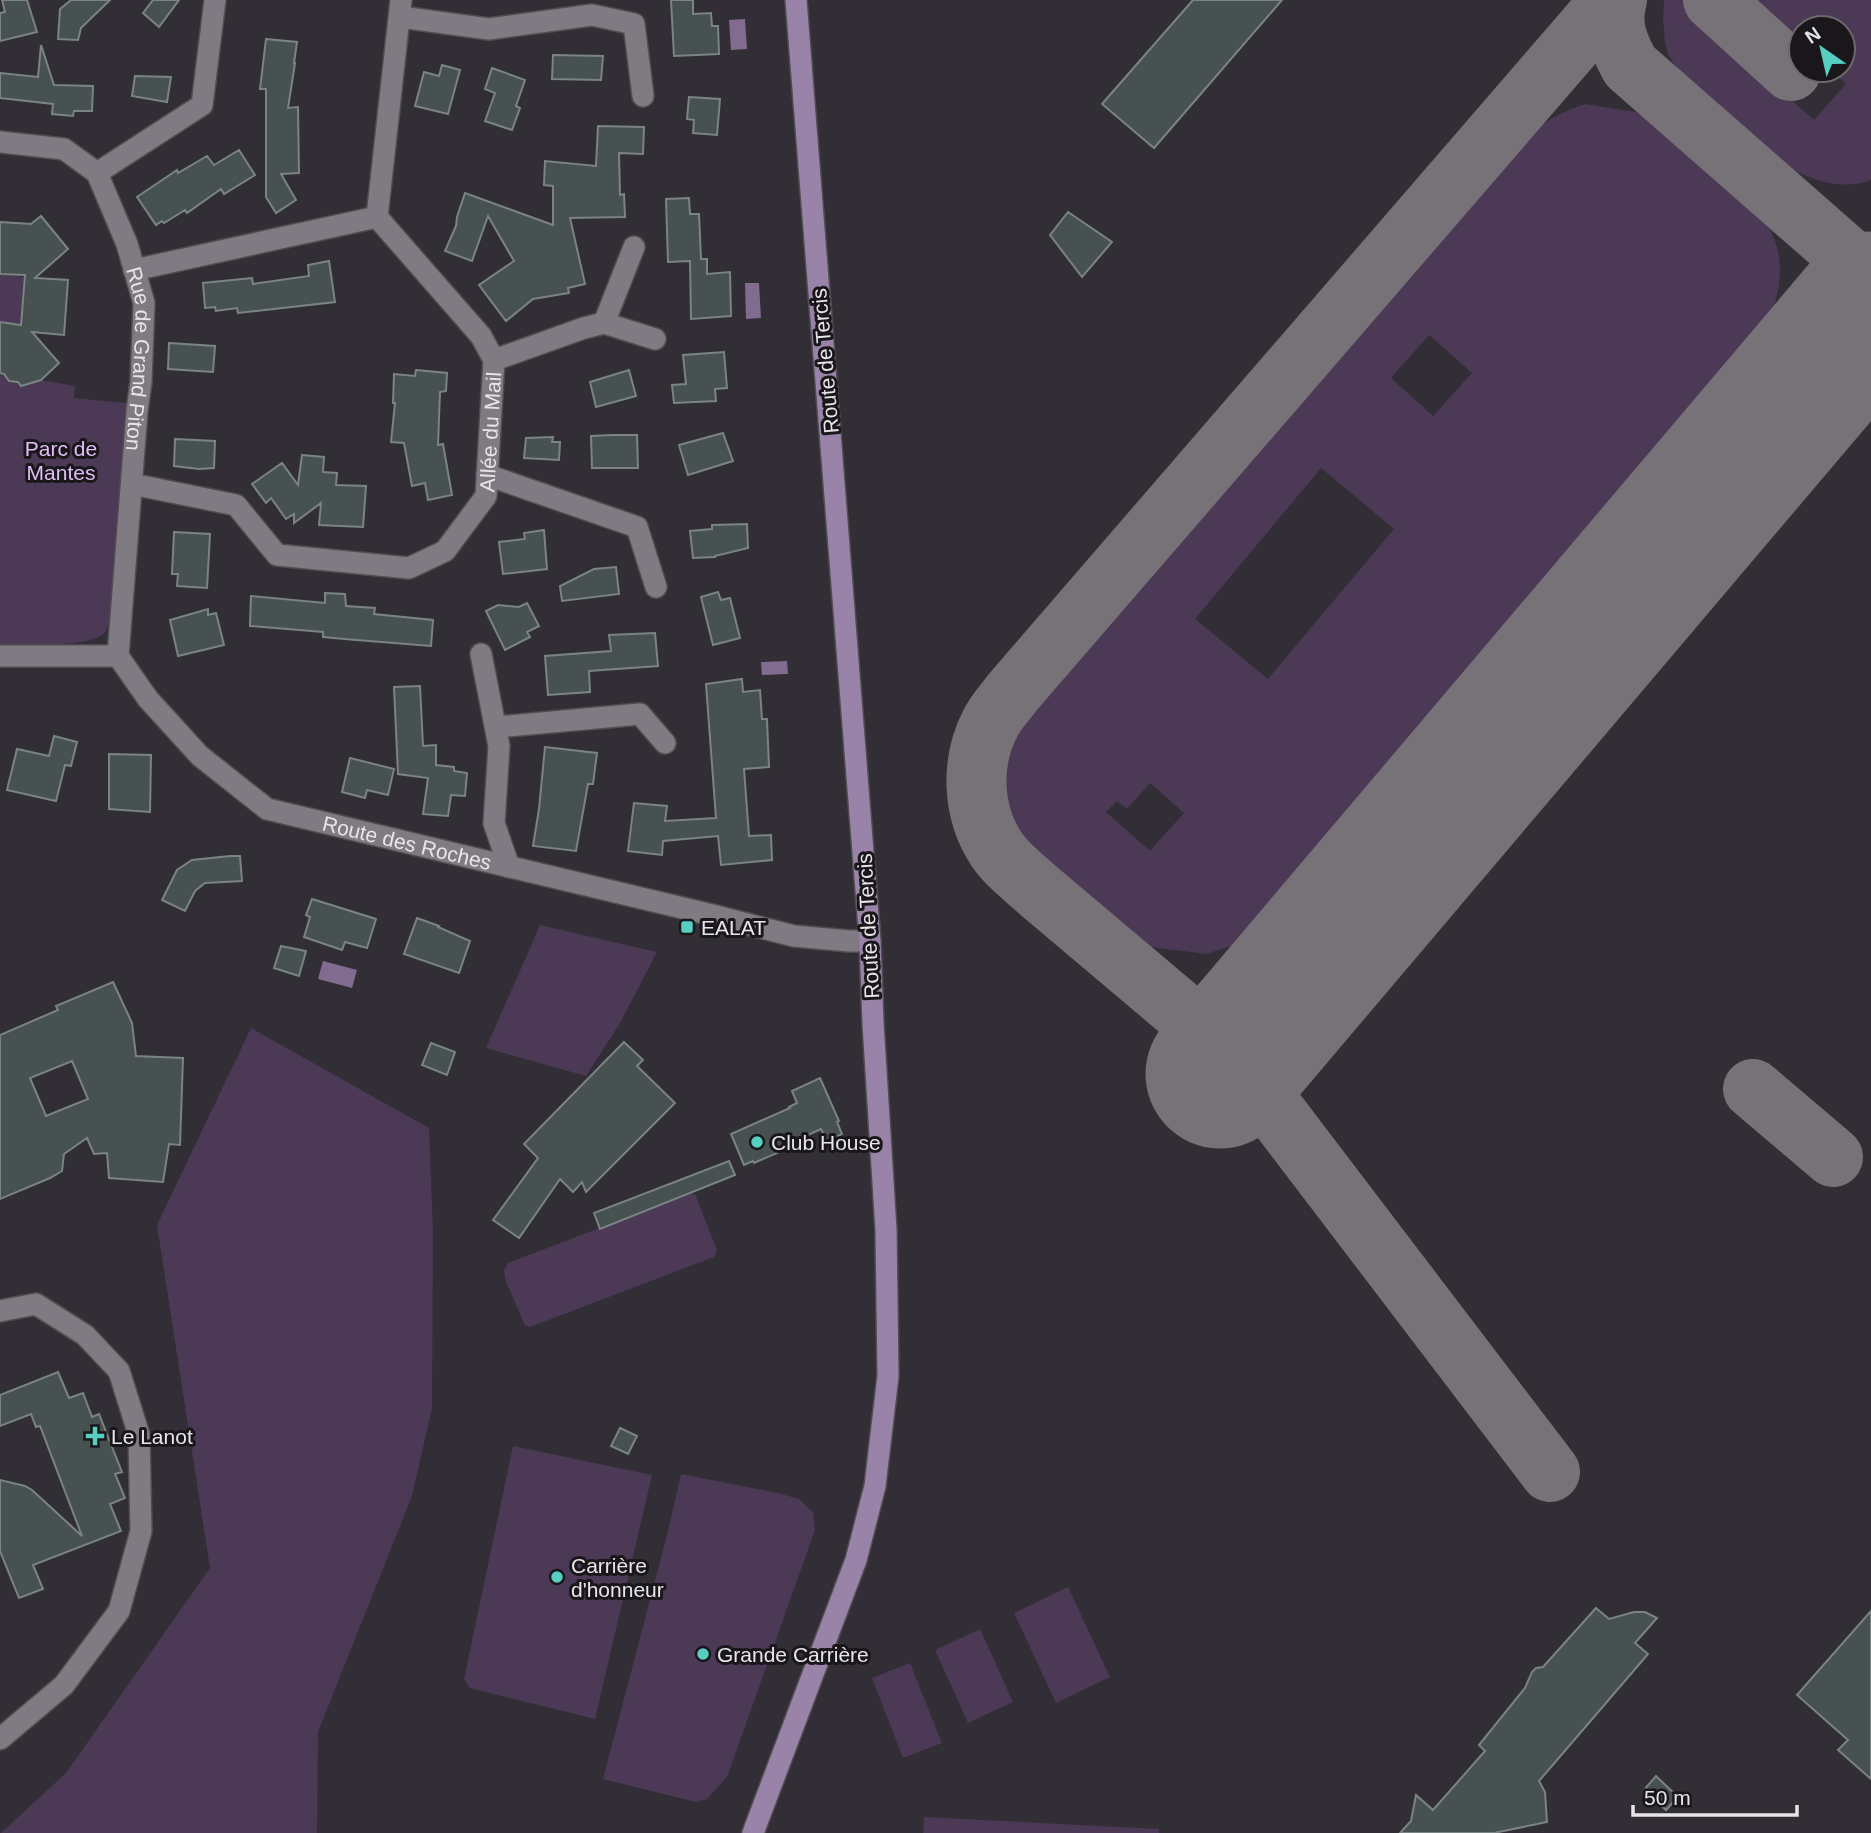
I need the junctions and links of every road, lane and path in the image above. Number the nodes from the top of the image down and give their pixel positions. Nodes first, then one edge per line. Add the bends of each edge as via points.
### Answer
1 (215, 0) edge
2 (796, 0) edge
3 (401, 8) edge
4 (643, 96) dead end
5 (0, 142) edge
6 (97, 173) junction
7 (377, 217) junction
8 (634, 247) dead end
9 (134, 270) junction
10 (604, 323) junction
11 (655, 339) dead end
12 (494, 360) junction
13 (487, 475) junction
14 (132, 484) junction
15 (656, 587) dead end
16 (481, 654) dead end
17 (0, 656) edge
18 (118, 656) junction
19 (497, 727) junction
20 (665, 743) dead end
21 (509, 867) junction
22 (870, 941) junction
23 (0, 1311) edge
24 (0, 1739) edge
25 (753, 1833) edge

1 - 6 street via 202,105
2 - 22 main road, Route de Tercis
3 - 4 street via 489,29 593,15 634,23
3 - 7 street
5 - 6 street via 64,149
6 - 9 street, Rue de Grand Piton
7 - 9 street
7 - 12 street, Allée du Mail via 481,336
8 - 10 street
9 - 14 street, Rue de Grand Piton via 144,303
10 - 11 street
10 - 12 street
12 - 13 street, Allée du Mail
13 - 14 street, Allée du Mail via 486,496 445,551 409,568 276,555 236,505
13 - 15 street via 637,527
14 - 18 street, Rue de Grand Piton
16 - 19 street
17 - 18 street
18 - 21 street, Route des Roches via 148,699 200,756 267,808
19 - 20 street via 640,714
19 - 21 street via 494,823
21 - 22 street, Route des Roches via 794,936
22 - 25 main road, Route de Tercis via 886,1230 888,1376 875,1486 856,1560
23 - 24 street via 36,1304 85,1335 119,1371 139,1435 141,1531 119,1611 64,1685

